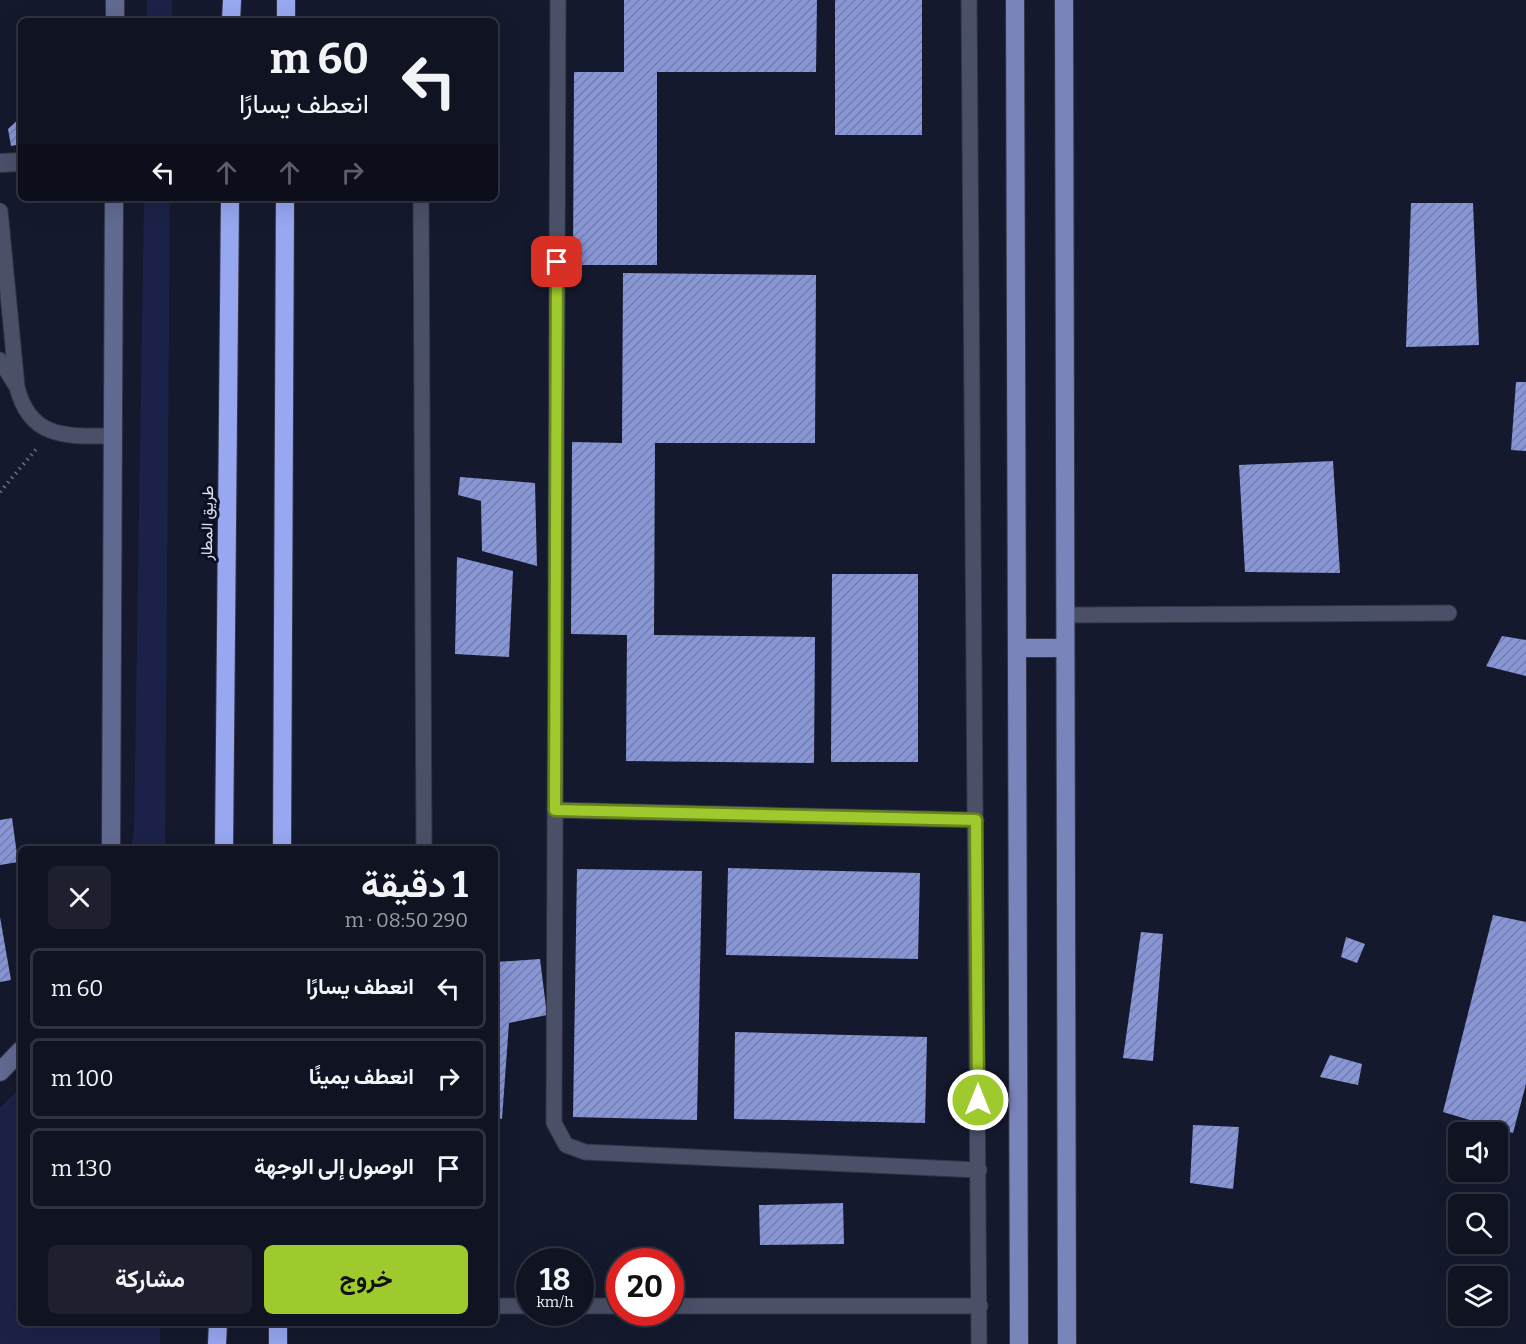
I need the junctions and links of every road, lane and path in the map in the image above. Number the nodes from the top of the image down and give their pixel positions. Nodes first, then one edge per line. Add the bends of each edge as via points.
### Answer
1 (115, 0) edge
2 (232, 0) edge
3 (286, 0) edge
4 (558, 0) edge
5 (969, 0) edge
6 (1015, 0) edge
7 (1064, 0) edge
8 (115, 18) edge
9 (231, 18) edge
10 (286, 18) edge
11 (18, 162) edge
12 (0, 163) edge
13 (114, 201) edge
14 (230, 201) edge
15 (285, 201) edge
16 (421, 201) edge
17 (0, 211) edge
18 (0, 360) edge
19 (17, 387) junction
20 (52, 432) junction
21 (113, 436) junction
22 (0, 492) edge
23 (1449, 613) dead end
24 (1066, 615) junction
25 (1017, 648) junction
26 (1065, 648) junction
27 (555, 810) junction
28 (976, 820) junction
29 (111, 846) edge
30 (224, 846) edge
31 (282, 846) edge
32 (424, 846) edge
33 (18, 1053) edge
34 (0, 1072) edge
35 (979, 1170) junction
36 (498, 1306) edge
37 (516, 1306) edge
38 (684, 1306) edge
39 (980, 1306) junction
40 (218, 1326) edge
41 (278, 1326) edge
42 (217, 1344) edge
43 (278, 1344) edge
44 (979, 1344) edge
45 (1019, 1344) edge
46 (1068, 1344) edge

1 - 8 street
2 - 9 highway
3 - 10 highway
4 - 27 lane
5 - 28 lane
6 - 25 main road
7 - 24 main road
11 - 12 street
13 - 21 street
14 - 30 highway, طريق المطار
15 - 31 highway
16 - 32 lane
17 - 19 lane
18 - 19 lane
19 - 20 lane via 28,414
20 - 21 lane via 66,436
20 - 22 path
21 - 29 street
23 - 24 lane
24 - 26 main road
25 - 26 main road
25 - 45 main road
26 - 46 main road
27 - 28 lane
27 - 35 lane via 554,1124 566,1145 585,1152
28 - 35 lane
33 - 34 street
35 - 39 lane
36 - 37 lane
38 - 39 lane
39 - 44 lane
40 - 42 highway
41 - 43 highway

